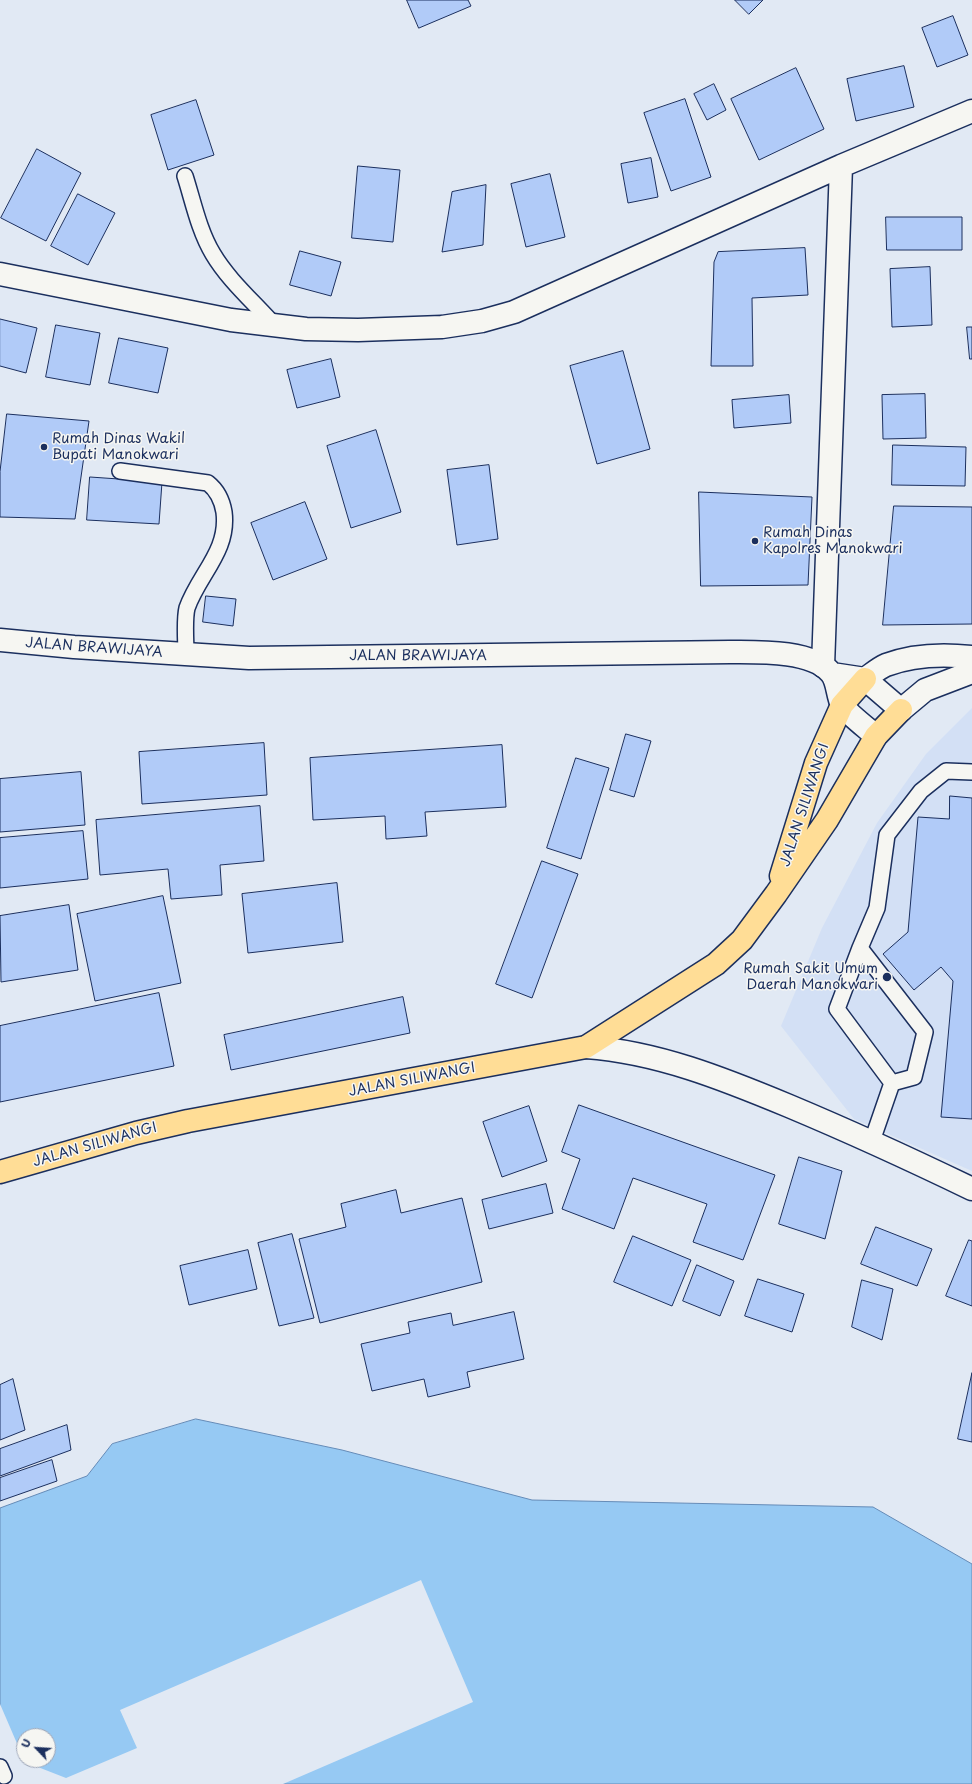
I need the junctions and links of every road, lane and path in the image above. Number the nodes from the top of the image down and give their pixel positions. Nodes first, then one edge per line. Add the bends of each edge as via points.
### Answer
1 (972, 111) edge
2 (841, 166) junction
3 (185, 176) dead end
4 (0, 274) edge
5 (275, 326) junction
6 (120, 471) dead end
7 (0, 640) edge
8 (186, 655) junction
9 (972, 657) edge
10 (828, 670) junction
11 (972, 672) edge
12 (865, 678) junction
13 (842, 705) junction
14 (901, 710) junction
15 (876, 736) junction
16 (972, 772) edge
17 (776, 894) junction
18 (860, 948) junction
19 (586, 1047) junction
20 (892, 1083) junction
21 (872, 1141) junction
22 (0, 1172) edge
23 (972, 1189) edge

1 - 2 street
2 - 5 street via 514,312 442,327 358,330
2 - 10 street
3 - 5 lane via 206,241 213,254
4 - 5 street via 232,320
6 - 8 lane via 208,483 217,491 220,498 225,524 220,546 193,593 187,611
7 - 8 street, JALAN BRAWIJAYA
8 - 10 street, JALAN BRAWIJAYA via 249,658 763,652 809,660
9 - 12 street via 939,656 909,659 885,665
10 - 12 street, JALAN BRAWIJAYA
10 - 13 street
11 - 14 street via 925,690
12 - 13 highway, JALAN SILIWANGI
12 - 14 street
13 - 15 street
13 - 17 highway, JALAN SILIWANGI via 816,763
14 - 15 highway, JALAN SILIWANGI
15 - 17 highway, JALAN SILIWANGI via 827,820
16 - 18 lane via 946,771 921,791 887,835 877,908
17 - 19 highway, JALAN SILIWANGI via 742,940 716,964
18 - 20 lane via 837,1009
18 - 20 lane via 925,1032 914,1077
19 - 21 street via 610,1048 664,1059 753,1091
19 - 22 highway, JALAN SILIWANGI via 181,1123 136,1133
20 - 21 lane
21 - 23 street

